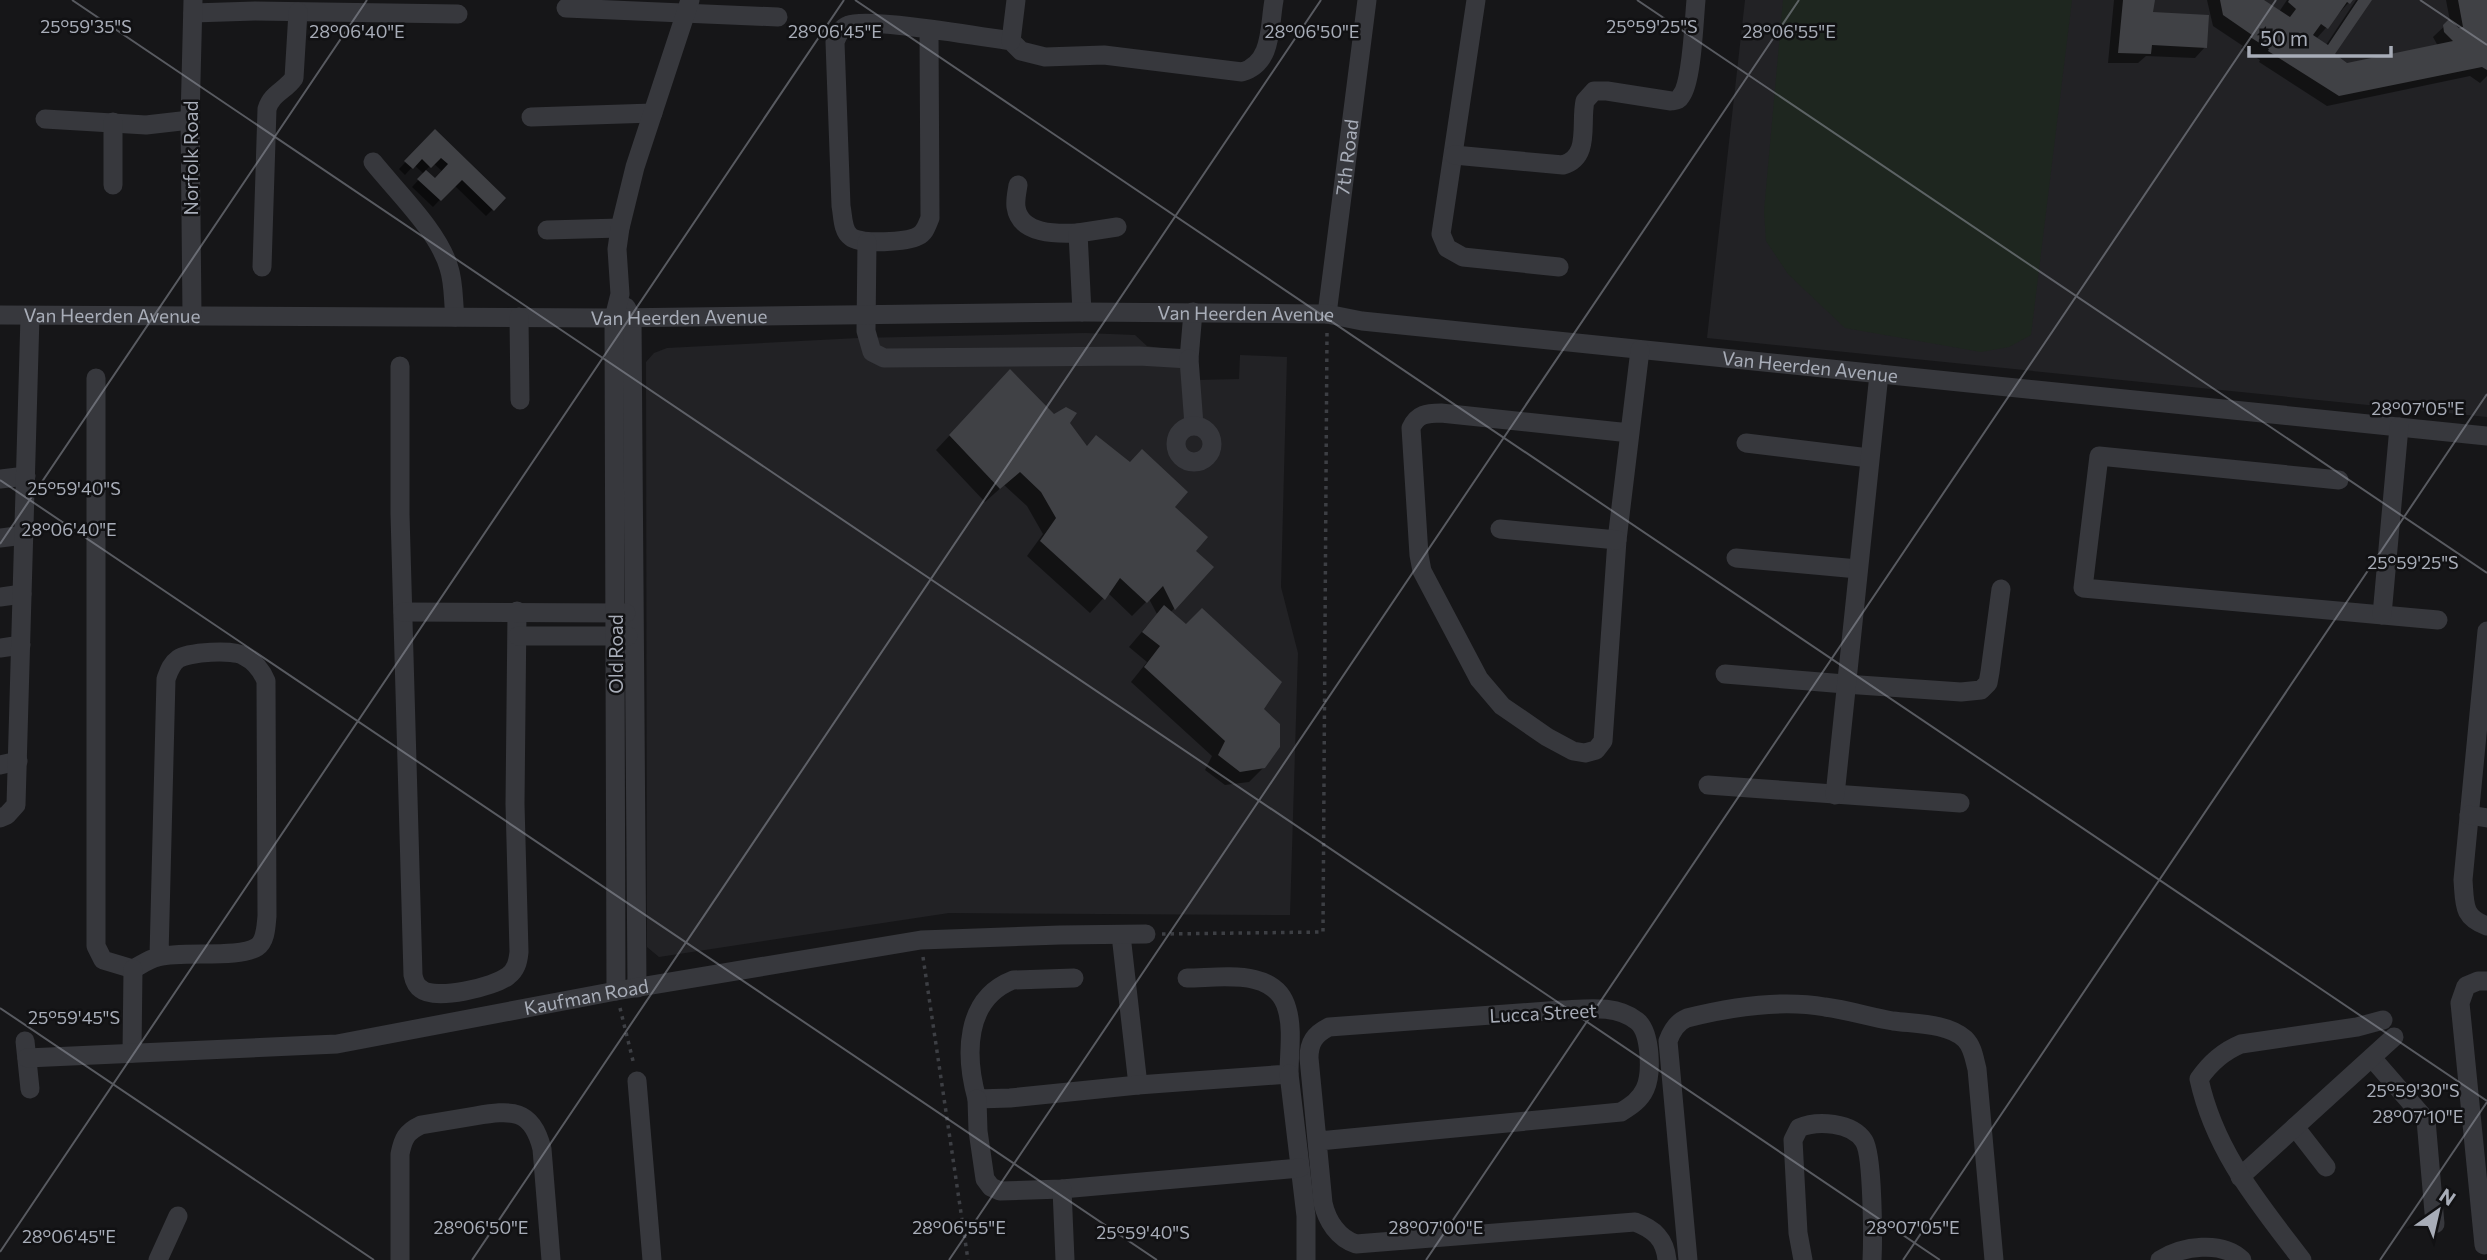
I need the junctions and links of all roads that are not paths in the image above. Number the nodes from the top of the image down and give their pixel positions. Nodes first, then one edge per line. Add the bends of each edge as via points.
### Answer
1 (1016, 0) edge
2 (1274, 0) edge
3 (1367, 0) edge
4 (1476, 0) edge
5 (1696, 0) edge
6 (193, 6) edge
7 (366, 6) edge
8 (566, 8) dead end
9 (688, 8) edge
10 (298, 12) junction
11 (458, 14) dead end
12 (778, 17) dead end
13 (929, 30) junction
14 (1012, 41) junction
15 (653, 113) junction
16 (531, 117) dead end
17 (45, 119) dead end
18 (190, 120) junction
19 (113, 122) junction
20 (1454, 155) junction
21 (373, 162) dead end
22 (113, 185) dead end
23 (1018, 185) dead end
24 (1117, 227) dead end
25 (620, 228) junction
26 (547, 230) dead end
27 (1078, 233) junction
28 (867, 242) junction
29 (262, 267) dead end
30 (1559, 267) dead end
31 (1082, 312) junction
32 (1193, 312) junction
33 (866, 313) junction
34 (1327, 314) junction
35 (0, 315) edge
36 (192, 315) junction
37 (30, 316) junction
38 (455, 317) junction
39 (519, 317) junction
40 (623, 318) junction
41 (1640, 350) junction
42 (1189, 359) junction
43 (400, 366) dead end
44 (1879, 374) junction
45 (96, 378) dead end
46 (520, 400) dead end
47 (1194, 425) dead end
48 (2399, 427) junction
49 (1630, 433) junction
50 (2487, 436) edge
51 (1746, 443) dead end
52 (1869, 458) junction
53 (26, 476) junction
54 (0, 478) edge
55 (2339, 480) dead end
56 (1500, 528) dead end
57 (24, 535) junction
58 (0, 538) edge
59 (1617, 540) junction
60 (1736, 558) dead end
61 (1857, 569) junction
62 (2001, 589) dead end
63 (22, 594) junction
64 (0, 597) edge
65 (517, 611) junction
66 (403, 612) junction
67 (624, 613) junction
68 (2382, 615) junction
69 (2438, 620) dead end
70 (2487, 631) edge
71 (518, 636) junction
72 (624, 636) junction
73 (21, 645) junction
74 (0, 648) edge
75 (1725, 674) dead end
76 (1845, 684) junction
77 (10, 705) edge
78 (2483, 708) edge
79 (9, 763) edge
80 (1708, 785) dead end
81 (1835, 795) junction
82 (1960, 803) dead end
83 (2478, 817) edge
84 (0, 818) edge
85 (2487, 926) edge
86 (1146, 934) road end
87 (1121, 935) junction
88 (159, 956) junction
89 (133, 969) junction
90 (1074, 978) dead end
91 (1187, 978) dead end
92 (2487, 981) edge
93 (637, 988) junction
94 (616, 991) junction
95 (2383, 1020) dead end
96 (2394, 1037) dead end
97 (132, 1052) junction
98 (2372, 1058) junction
99 (1289, 1074) junction
100 (637, 1081) road end
101 (1138, 1085) junction
102 (30, 1088) dead end
103 (977, 1099) junction
104 (2295, 1127) junction
105 (1319, 1141) junction
106 (2326, 1167) dead end
107 (1300, 1168) junction
108 (2240, 1177) junction
109 (1062, 1189) junction
110 (178, 1216) dead end
111 (2435, 1224) dead end
112 (2484, 1245) dead end
113 (1372, 1252) edge
114 (158, 1260) edge
115 (400, 1260) edge
116 (551, 1260) edge
117 (652, 1260) edge
118 (1065, 1260) edge
119 (1306, 1260) edge
120 (1667, 1260) edge
121 (1688, 1260) edge
122 (1803, 1260) edge
123 (1872, 1260) edge
124 (1994, 1260) edge
125 (2160, 1260) edge
126 (2242, 1260) edge
127 (2302, 1260) edge

1 - 14 street
2 - 14 street via 1265,55 1255,67 1242,72 1104,55 1045,57 1021,51
3 - 34 street, 7th Road
4 - 20 street
5 - 20 street via 1688,76 1683,94 1676,100 1594,91 1583,108 1582,149 1567,164
6 - 10 street
6 - 18 street, Norfolk Road
7 - 10 street
7 - 11 street
8 - 9 street
9 - 12 street
9 - 15 street, Old Road
10 - 29 street via 294,78 270,98 267,109
13 - 14 street
13 - 28 street via 930,218 915,238
13 - 28 street via 864,22 841,30 835,42 843,221 850,237
15 - 16 street
15 - 25 street, Old Road
17 - 19 street
18 - 19 street via 146,125
18 - 36 street, Norfolk Road
19 - 22 street
20 - 30 street via 1441,233 1447,248 1463,257
21 - 38 street via 444,255
23 - 27 street via 1016,207 1023,222 1043,231
24 - 27 street
25 - 26 street
25 - 40 street, Old Road via 617,249
27 - 31 street
28 - 33 street
31 - 32 street, Van Heerden Avenue
31 - 33 street, Van Heerden Avenue
32 - 34 street, Van Heerden Avenue
32 - 42 street
33 - 40 street, Van Heerden Avenue
33 - 42 street via 870,349 884,358
34 - 41 street, Van Heerden Avenue
35 - 37 street, Van Heerden Avenue
36 - 37 street, Van Heerden Avenue
36 - 38 street, Van Heerden Avenue
37 - 53 street
38 - 39 street, Van Heerden Avenue
39 - 40 street, Van Heerden Avenue
39 - 46 street
40 - 67 street, Old Road
41 - 44 street, Van Heerden Avenue
41 - 49 street
42 - 47 street
43 - 66 street
44 - 48 street, Van Heerden Avenue
44 - 52 street
45 - 89 street via 96,946 103,960
48 - 50 street, Van Heerden Avenue
48 - 68 street
49 - 59 street
49 - 59 street via 1441,413 1422,415 1411,428 1419,555 1427,582 1479,679 1496,700 1547,737 1580,753 1596,750 1603,741
51 - 52 street
52 - 61 street
53 - 54 street
53 - 57 street
55 - 68 street via 2099,456 2083,588
56 - 59 street
57 - 58 street
57 - 63 street
60 - 61 street
61 - 76 street
62 - 76 street via 1988,683 1981,690
63 - 64 street
63 - 73 street
65 - 66 street
65 - 67 street
65 - 71 street
66 - 71 street via 413,975 426,992 481,987 507,977 516,966
67 - 72 street, Old Road
68 - 69 street
70 - 78 street
71 - 72 street
72 - 93 street, Old Road
72 - 94 street, Old Road
73 - 74 street
73 - 77 street
75 - 76 street
76 - 81 street
77 - 79 street
78 - 83 street
79 - 84 street via 16,805
80 - 81 street
81 - 82 street
83 - 85 street via 2463,880 2472,920
86 - 87 street, Kaufman Road
87 - 93 street, Kaufman Road via 921,940
87 - 101 street
88 - 88 street via 166,679 170,667 186,655 239,653 265,681 265,933 261,944 251,950
88 - 89 street
89 - 97 street
90 - 103 street via 1013,980 983,1003 970,1037
91 - 99 street via 1255,978 1278,991 1289,1018
92 - 112 street via 2466,986 2460,1003
93 - 94 street, Kaufman Road
94 - 97 street, Kaufman Road via 337,1044
95 - 108 street via 2241,1044 2206,1069 2199,1079 2205,1106
96 - 98 street
97 - 102 street, Kaufman Road via 26,1049
98 - 104 street
98 - 111 street via 2426,1120
99 - 101 street
99 - 107 street
100 - 117 street
101 - 103 street
103 - 109 street via 987,1183 1000,1191
104 - 106 street
104 - 108 street
105 - 105 street, Lucca Street via 1309,1050 1318,1032 1329,1027 1593,1008 1621,1012 1643,1027 1648,1080 1636,1102 1621,1112
105 - 113 street via 1328,1219 1344,1238
107 - 109 street
107 - 119 street
108 - 127 street
109 - 118 street
110 - 114 street
113 - 120 street via 1635,1222 1655,1232
115 - 116 street via 403,1139 421,1125 505,1111 530,1121 537,1132
121 - 124 street via 1670,1035 1687,1018 1787,1003 1925,1025 1965,1039 1977,1069
122 - 123 street via 1793,1140 1799,1128 1818,1123 1852,1130 1866,1144
125 - 126 street via 2212,1247 2224,1248

